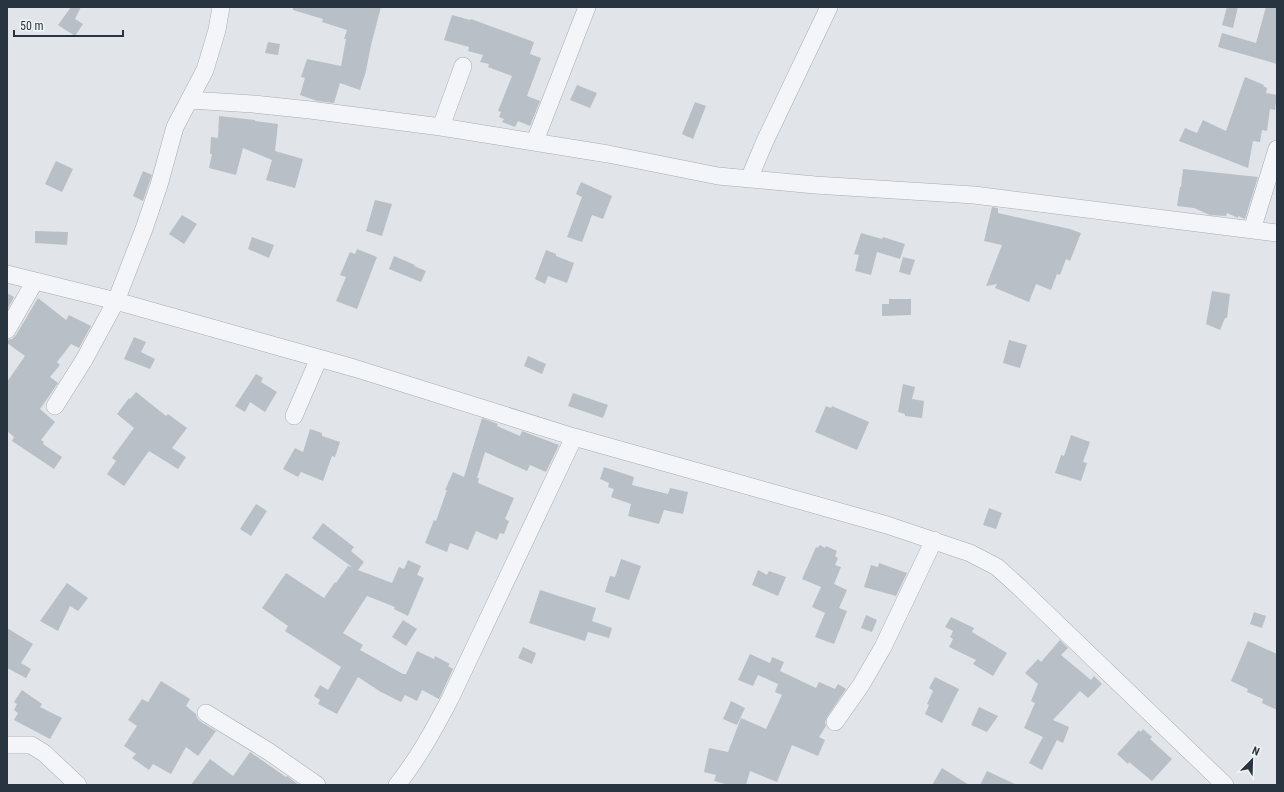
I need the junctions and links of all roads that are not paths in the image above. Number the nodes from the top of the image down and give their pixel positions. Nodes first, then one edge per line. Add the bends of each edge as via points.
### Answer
1 (221, 7) edge
2 (587, 7) edge
3 (829, 7) edge
4 (463, 66) dead end
5 (190, 100) junction
6 (441, 128) junction
7 (535, 141) junction
8 (1277, 149) edge
9 (749, 179) junction
10 (1252, 230) junction
11 (1277, 233) edge
12 (7, 274) edge
13 (35, 281) junction
14 (116, 301) junction
15 (7, 330) edge
16 (319, 358) junction
17 (55, 406) dead end
18 (294, 416) dead end
19 (574, 436) junction
20 (934, 540) junction
21 (206, 713) dead end
22 (835, 722) dead end
23 (7, 745) edge
24 (78, 785) edge
25 (317, 785) edge
26 (397, 785) edge
27 (1225, 785) edge

1 - 5 street via 205,70
2 - 7 street
3 - 9 street
4 - 6 street
5 - 6 street via 310,110
5 - 14 street via 175,127 159,185
6 - 7 street
7 - 9 street via 718,176
8 - 10 street
9 - 10 street via 974,195
10 - 11 street
12 - 13 street
13 - 14 street
13 - 15 street
14 - 16 street
14 - 17 street
16 - 18 street
16 - 19 street
19 - 20 street
19 - 26 street via 450,699 416,760
20 - 22 street via 883,647
20 - 27 street via 970,553 997,567
21 - 25 street
23 - 24 street via 31,744

